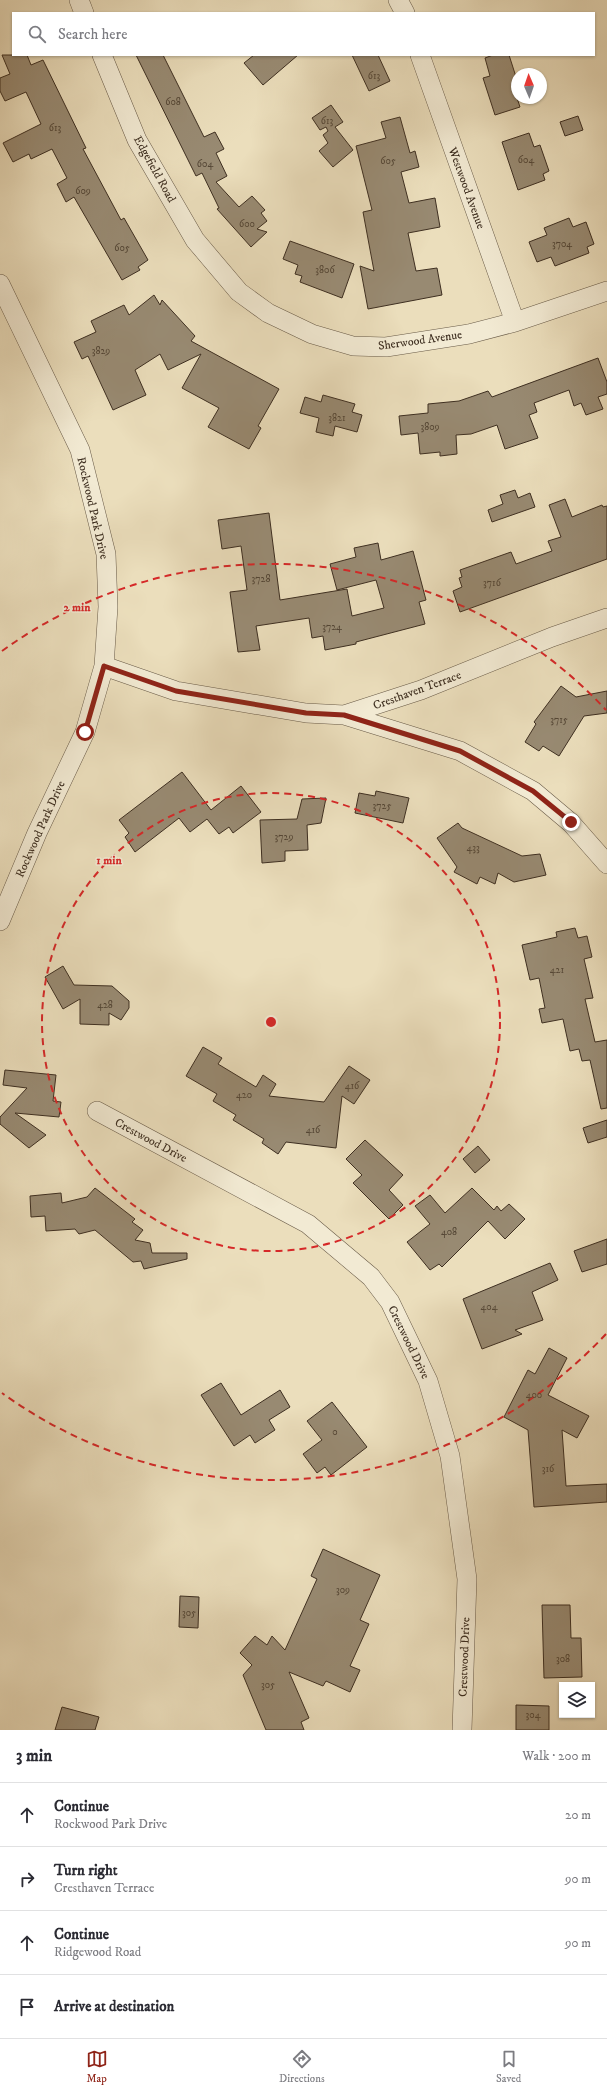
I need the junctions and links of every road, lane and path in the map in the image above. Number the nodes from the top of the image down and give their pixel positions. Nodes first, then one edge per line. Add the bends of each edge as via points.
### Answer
1 (79, 0) edge
2 (398, 0) edge
3 (84, 12) edge
4 (404, 12) edge
5 (102, 56) edge
6 (420, 56) edge
7 (223, 275) joint
8 (0, 284) edge
9 (607, 291) edge
10 (515, 322) junction
11 (607, 618) edge
12 (104, 666) junction
13 (344, 715) junction
14 (607, 864) edge
15 (0, 921) edge
16 (97, 1111) dead end
17 (462, 1730) edge

1 - 3 street
2 - 4 street
5 - 7 street, Edgefield Road via 137,140 195,240
6 - 10 street, Westwood Avenue
7 - 10 street, Sherwood Avenue via 239,292 268,314 312,334 353,346 386,348 469,334
8 - 12 street, Rockwood Park Drive via 80,450 106,554 108,607
9 - 10 street, Sherwood Avenue
11 - 13 street, Cresthaven Terrace via 552,637 422,690
12 - 13 street, Cresthaven Terrace via 176,691 306,713
12 - 15 street, Rockwood Park Drive via 85,732 37,833
13 - 14 street via 460,751 533,791 571,822
16 - 17 street, Crestwood Drive via 308,1224 371,1277 390,1302 428,1381 450,1456 467,1579

